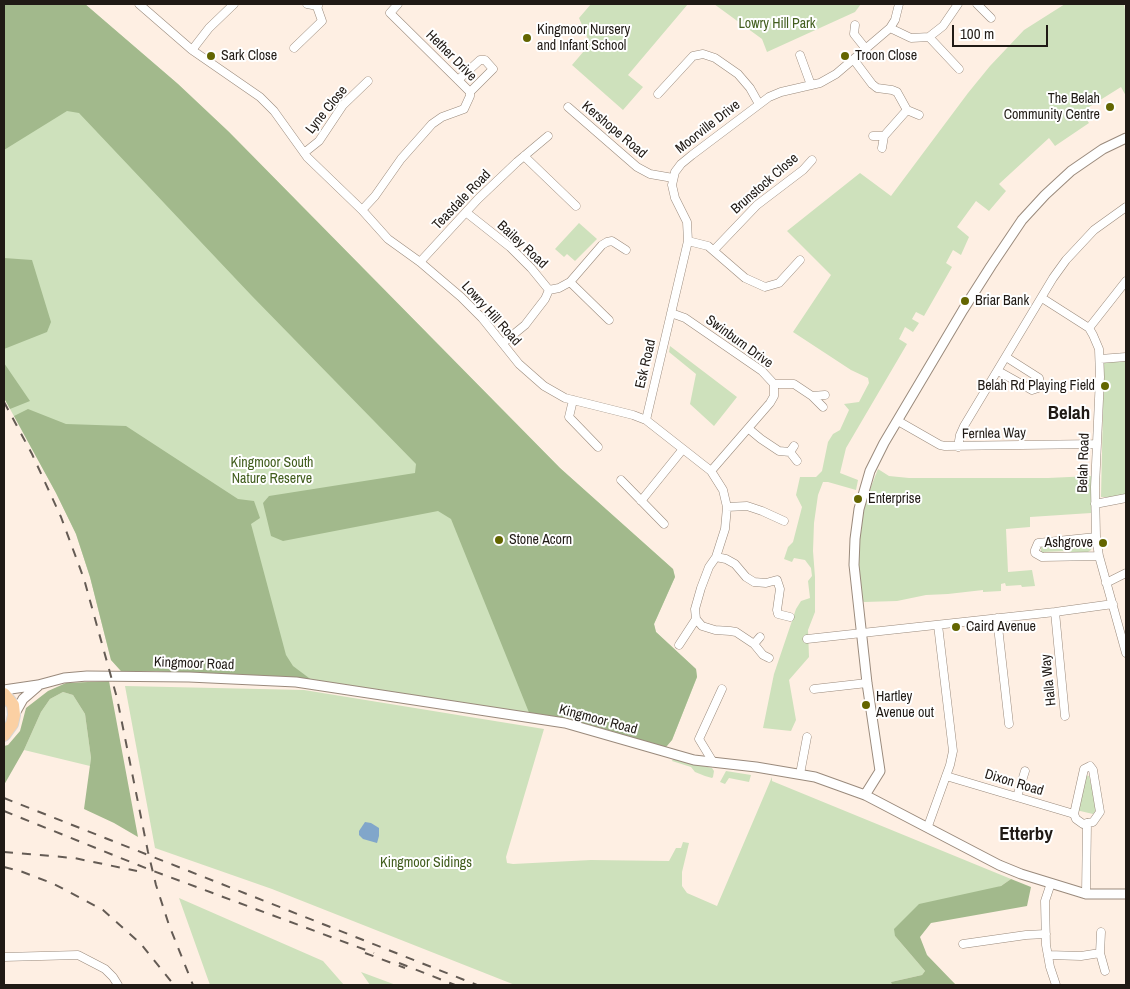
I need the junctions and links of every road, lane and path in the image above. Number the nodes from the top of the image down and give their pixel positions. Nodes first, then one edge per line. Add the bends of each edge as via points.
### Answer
1 (140, 4) edge
2 (234, 4) edge
3 (307, 4) edge
4 (398, 4) edge
5 (899, 4) edge
6 (958, 4) edge
7 (977, 4) edge
8 (317, 5) edge
9 (991, 18) dead end
10 (855, 25) dead end
11 (890, 28) junction
12 (929, 37) junction
13 (294, 48) dead end
14 (866, 49) junction
15 (192, 50) junction
16 (800, 55) dead end
17 (854, 60) junction
18 (959, 69) dead end
19 (458, 80) junction
20 (368, 81) dead end
21 (811, 85) junction
22 (470, 92) junction
23 (658, 94) dead end
24 (759, 104) junction
25 (568, 107) dead end
26 (907, 110) junction
27 (919, 114) dead end
28 (548, 136) dead end
29 (873, 136) dead end
30 (884, 136) junction
31 (1126, 138) edge
32 (882, 148) dead end
33 (304, 153) junction
34 (524, 156) junction
35 (812, 160) dead end
36 (672, 178) junction
37 (576, 206) dead end
38 (1126, 207) edge
39 (362, 210) junction
40 (467, 213) junction
41 (688, 241) junction
42 (626, 250) dead end
43 (714, 250) junction
44 (800, 260) dead end
45 (420, 262) junction
46 (570, 282) junction
47 (1126, 282) edge
48 (549, 290) junction
49 (1042, 298) junction
50 (671, 313) junction
51 (609, 320) dead end
52 (1089, 328) junction
53 (503, 343) junction
54 (1006, 357) junction
55 (1126, 357) edge
56 (1100, 359) junction
57 (998, 371) junction
58 (774, 384) junction
59 (825, 395) dead end
60 (812, 396) junction
61 (573, 400) junction
62 (823, 407) dead end
63 (646, 420) junction
64 (898, 421) junction
65 (749, 429) junction
66 (1097, 444) junction
67 (598, 446) dead end
68 (958, 447) junction
69 (683, 449) junction
70 (797, 461) dead end
71 (711, 471) junction
72 (622, 480) dead end
73 (1126, 498) edge
74 (641, 501) junction
75 (1096, 504) junction
76 (727, 507) junction
77 (781, 509) dead end
78 (776, 516) junction
79 (784, 521) dead end
80 (664, 524) dead end
81 (1096, 537) junction
82 (1099, 556) junction
83 (716, 557) junction
84 (782, 572) dead end
85 (1126, 573) edge
86 (777, 580) junction
87 (1106, 583) junction
88 (1113, 604) junction
89 (1054, 612) junction
90 (790, 616) dead end
91 (997, 618) junction
92 (696, 619) junction
93 (938, 624) junction
94 (862, 632) junction
95 (760, 636) dead end
96 (806, 639) dead end
97 (754, 644) junction
98 (679, 645) dead end
99 (1126, 653) edge
100 (769, 658) dead end
101 (867, 683) junction
102 (38, 686) junction
103 (722, 689) dead end
104 (814, 689) dead end
105 (4, 692) edge
106 (14, 715) junction
107 (1066, 716) dead end
108 (1008, 724) dead end
109 (4, 735) edge
110 (806, 737) dead end
111 (713, 762) junction
112 (1025, 771) dead end
113 (800, 774) junction
114 (946, 776) junction
115 (865, 795) junction
116 (1017, 797) junction
117 (1074, 814) junction
118 (1087, 823) junction
119 (928, 826) junction
120 (1051, 883) junction
121 (1086, 894) junction
122 (1126, 894) edge
123 (1101, 932) dead end
124 (1046, 934) junction
125 (963, 944) dead end
126 (1100, 953) junction
127 (1048, 955) junction
128 (4, 957) edge
129 (1105, 971) dead end
130 (118, 985) edge
131 (1056, 985) edge

1 - 15 street, Lowry Hill Road
2 - 15 street
3 - 8 street
4 - 19 street, Hether Drive via 390,12
5 - 11 street, Moorville Drive
6 - 12 street via 943,26
7 - 9 street
8 - 13 street via 322,21
10 - 14 street via 854,34
11 - 12 street via 911,38
11 - 14 street, Moorville Drive
12 - 18 street
14 - 17 street, Moorville Drive
15 - 33 street, Lowry Hill Road via 260,97
16 - 21 street
17 - 21 street, Moorville Drive via 828,80
17 - 26 street via 877,88 897,92
19 - 22 street, Hether Drive
19 - 22 street via 480,60 485,60 493,69
20 - 33 street, Lyne Close via 343,106 319,142
21 - 24 street, Moorville Drive via 780,92
22 - 39 street, Hether Drive via 464,109 432,124 400,159
23 - 24 street via 693,56 704,54 732,68
24 - 36 street, Moorville Drive via 681,164
25 - 36 street, Kershope Road via 637,167 650,174
26 - 27 street
26 - 30 street
28 - 34 street, Teasdale Road
29 - 30 street
30 - 32 street
31 - 64 street via 1071,171 1022,220
33 - 39 street, Lowry Hill Road
34 - 37 street
34 - 40 street, Teasdale Road
35 - 43 street, Brunstock Close via 757,204
36 - 41 street via 673,192 687,222
38 - 49 street via 1079,245
39 - 45 street, Lowry Hill Road via 388,239
40 - 45 street, Teasdale Road
40 - 48 street, Bailey Road via 510,247
41 - 43 street
41 - 50 street
42 - 46 street via 607,242
43 - 44 street via 744,278 765,287 779,283
45 - 53 street, Lowry Hill Road via 461,297
46 - 48 street
46 - 51 street
47 - 52 street
48 - 53 street, Bailey Road via 525,325
49 - 52 street
49 - 54 street
50 - 58 street, Swinburn Drive via 685,318 762,371
50 - 63 street, Esk Road
52 - 56 street, Belah Road
53 - 61 street, Lowry Hill Road via 519,364 544,386
54 - 57 street
54 - 57 street via 1039,378 1041,387 1032,390
55 - 56 street
56 - 66 street, Belah Road
57 - 68 street via 964,426
58 - 60 street via 794,384
58 - 65 street, Swinburn Drive via 774,396
59 - 60 street
60 - 62 street
61 - 63 street, Lowry Hill Road
61 - 67 street via 569,417
63 - 69 street, Lowry Hill Road
64 - 68 street, Fernlea Way via 940,445
64 - 94 street via 872,466 859,509 854,565
65 - 70 street via 779,451 792,449
65 - 71 street, Swinburn Drive
66 - 68 street, Fernlea Way
66 - 75 street, Belah Road
69 - 71 street, Lowry Hill Road
69 - 74 street
71 - 76 street, Lowry Hill Road via 723,490
72 - 74 street
73 - 75 street
74 - 80 street
75 - 81 street, Belah Road
76 - 78 street via 747,506
76 - 83 street, Lowry Hill Road via 726,528
77 - 78 street
78 - 79 street
81 - 82 street, Belah Road
81 - 82 street via 1038,543 1034,550 1042,557
82 - 87 street, Belah Road
83 - 86 street via 735,564 754,582
83 - 92 street, Lowry Hill Road via 701,588 695,609
84 - 86 street
85 - 87 street
86 - 90 street via 780,593 778,614
87 - 88 street, Belah Road
88 - 89 street
88 - 99 street, Belah Road
89 - 91 street
89 - 107 street, Halla Way
91 - 93 street
91 - 108 street
92 - 97 street via 702,626 736,632
92 - 98 street, Lowry Hill Road
93 - 94 street
93 - 114 street via 953,751
94 - 96 street
94 - 101 street
95 - 97 street
97 - 100 street
101 - 104 street
101 - 115 street via 880,770
102 - 105 street, Kingmoor Road
102 - 106 street, Kingmoor Road via 23,699
102 - 111 street, Kingmoor Road via 53,680 87,676 296,682 565,724 669,754
103 - 111 street via 700,739
105 - 106 highway via 13,705
106 - 109 highway
110 - 113 street
111 - 113 street, Kingmoor Road
112 - 116 street
113 - 115 street, Kingmoor Road
114 - 116 street, Dixon Road
114 - 119 street
115 - 119 street, Kingmoor Road
116 - 117 street, Dixon Road
117 - 118 street, Dixon Road via 1079,822
117 - 118 street via 1084,769 1090,766 1100,809 1096,820
118 - 121 street
119 - 120 street, Kingmoor Road via 1020,874
120 - 121 street, Kingmoor Road
120 - 124 street via 1045,902
121 - 122 street, Kingmoor Road
123 - 126 street
124 - 125 street
124 - 127 street
126 - 127 street
126 - 129 street
127 - 131 street
128 - 130 street via 78,956 105,969

